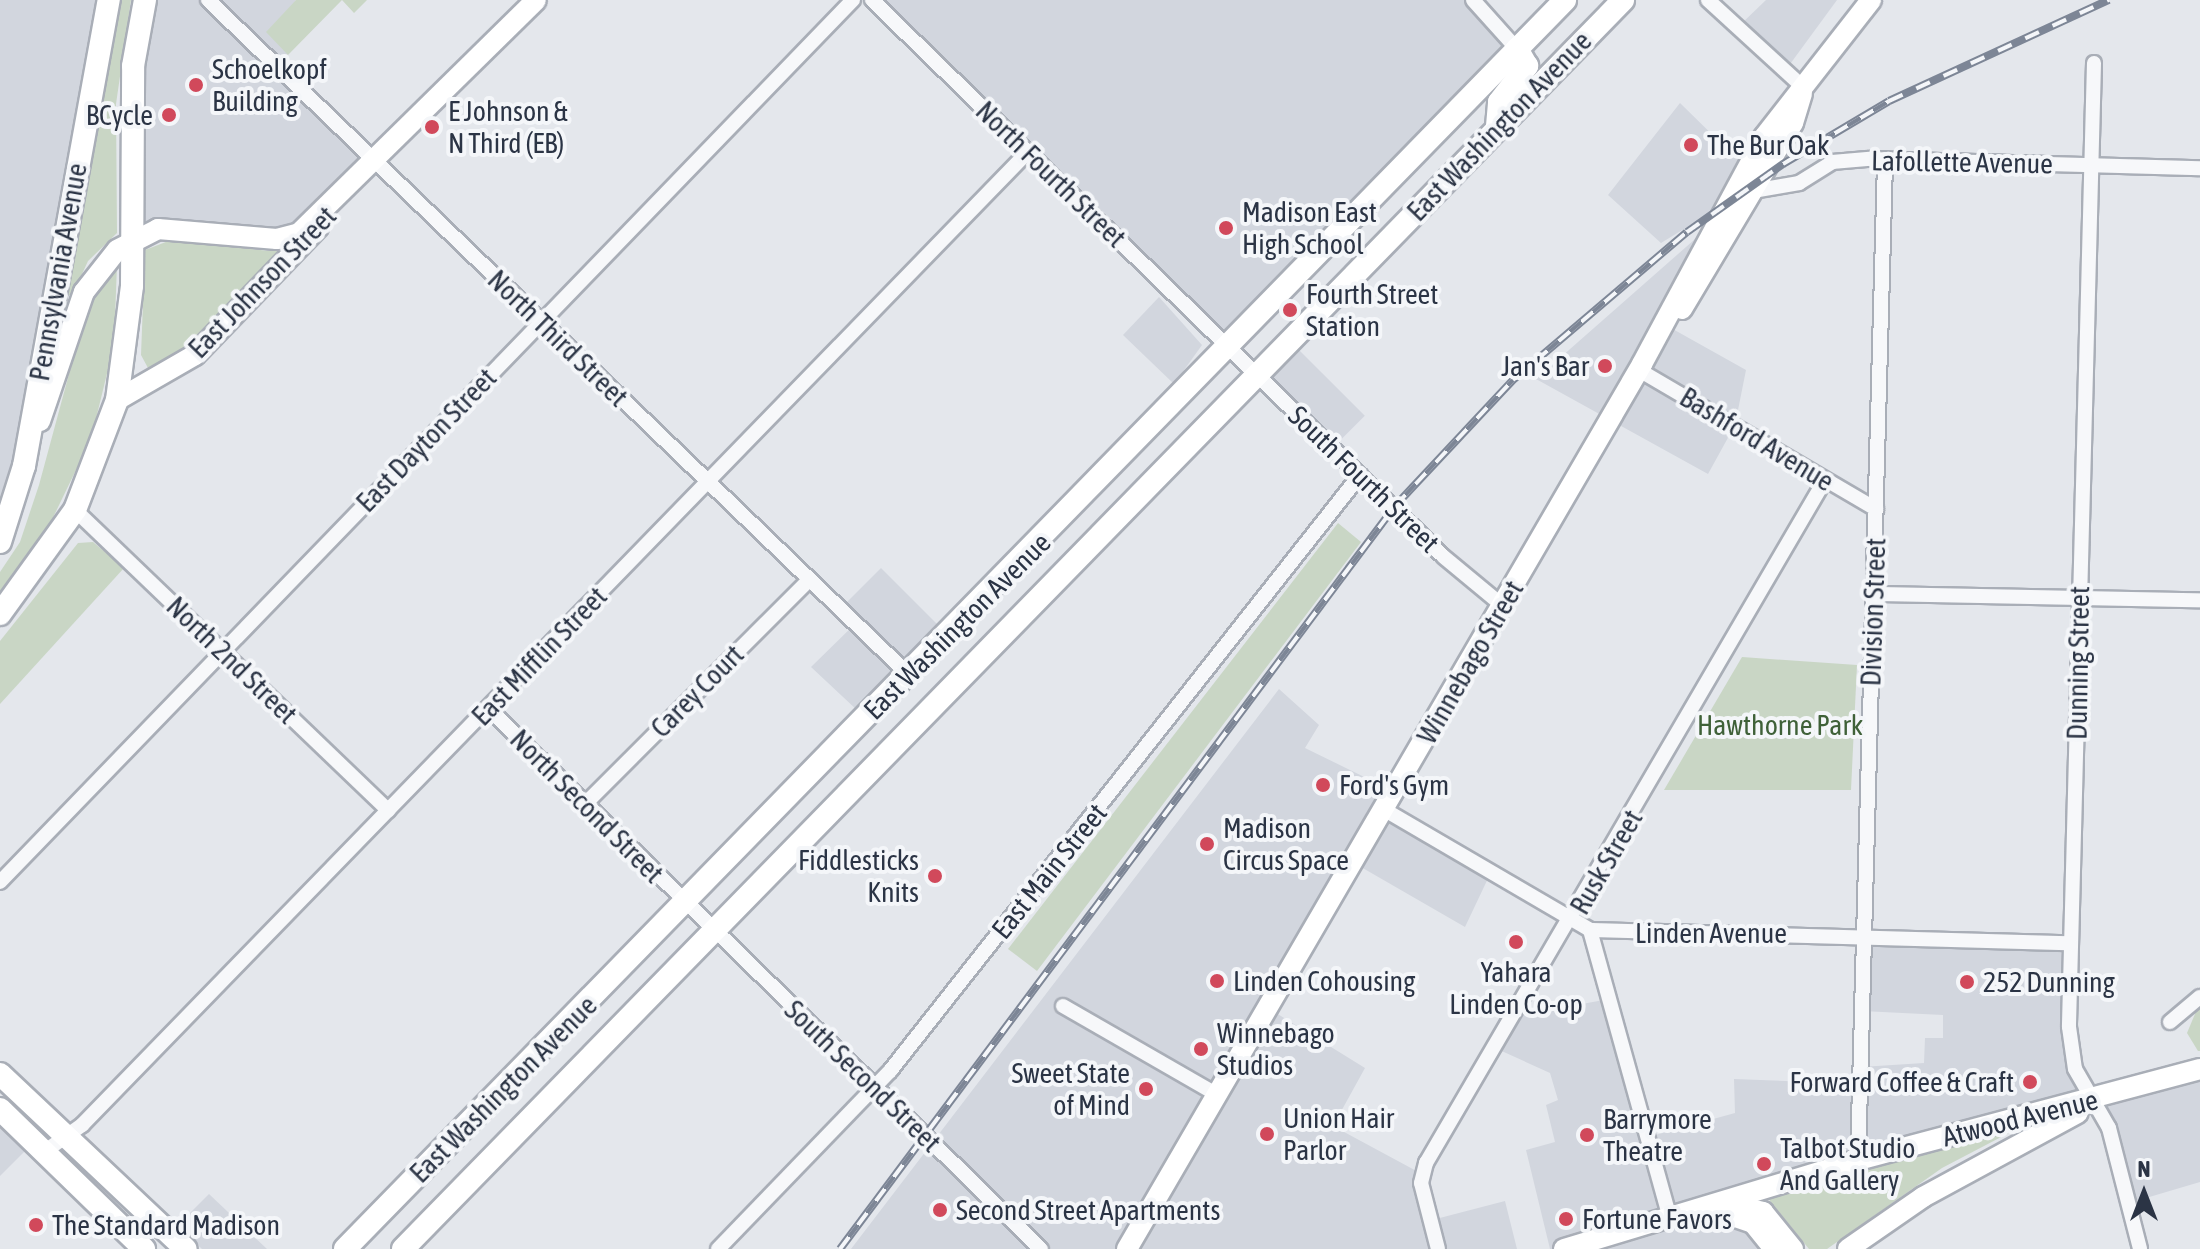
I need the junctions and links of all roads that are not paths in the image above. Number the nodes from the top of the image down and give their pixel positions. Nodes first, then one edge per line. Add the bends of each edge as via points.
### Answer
1 (109, 0) edge
2 (145, 0) edge
3 (208, 0) edge
4 (536, 0) edge
5 (853, 0) edge
6 (872, 0) edge
7 (1473, 0) edge
8 (1565, 0) edge
9 (1623, 0) edge
10 (1708, 0) edge
11 (1871, 0) edge
12 (1517, 49) junction
13 (2094, 63) dead end
14 (1803, 87) junction
15 (1497, 126) junction
16 (1028, 152) junction
17 (1885, 159) junction
18 (2089, 165) junction
19 (2200, 168) edge
20 (370, 169) junction
21 (1755, 189) junction
22 (1732, 197) junction
23 (131, 241) junction
24 (541, 321) junction
25 (1229, 348) junction
26 (1641, 367) junction
27 (1259, 377) junction
28 (117, 400) junction
29 (24, 466) junction
30 (1360, 475) junction
31 (1825, 480) junction
32 (706, 481) junction
33 (1876, 509) junction
34 (75, 510) junction
35 (0, 542) edge
36 (809, 580) junction
37 (1874, 594) junction
38 (2079, 596) junction
39 (2200, 600) edge
40 (1503, 606) junction
41 (0, 614) edge
42 (223, 651) junction
43 (909, 675) junction
44 (489, 709) junction
45 (586, 803) junction
46 (388, 810) junction
47 (1385, 810) junction
48 (0, 882) edge
49 (685, 903) junction
50 (1573, 919) junction
51 (1590, 930) junction
52 (717, 933) junction
53 (1864, 933) junction
54 (2070, 943) junction
55 (2200, 997) edge
56 (1063, 1006) dead end
57 (2170, 1022) dead end
58 (2200, 1069) edge
59 (0, 1074) edge
60 (875, 1086) junction
61 (1216, 1094) junction
62 (2095, 1102) junction
63 (0, 1109) edge
64 (64, 1133) junction
65 (44, 1152) junction
66 (1858, 1160) junction
67 (1708, 1207) junction
68 (1670, 1218) junction
69 (120, 1229) junction
70 (135, 1249) edge
71 (144, 1249) edge
72 (186, 1249) edge
73 (345, 1249) edge
74 (403, 1249) edge
75 (718, 1249) edge
76 (1041, 1249) edge
77 (1127, 1249) edge
78 (1438, 1249) edge
79 (1564, 1249) edge
80 (1774, 1249) edge
81 (1793, 1249) edge
82 (1848, 1249) edge
83 (2140, 1249) edge

1 - 29 main road, Pennsylvania Avenue
2 - 23 main road, Pennsylvania Avenue via 131,106
3 - 20 street, North Third Street
4 - 20 street, East Johnson Street
5 - 24 street, East Dayton Street
6 - 16 street, North Fourth Street
7 - 12 street
8 - 12 main road, East Washington Avenue
9 - 15 main road, East Washington Avenue
10 - 14 street
11 - 14 street, Winnebago Street
12 - 15 main road via 1527,66 1499,102
12 - 25 main road, East Washington Avenue
13 - 18 street, Dunning Street
14 - 21 street, Winnebago Street via 1800,108
14 - 22 street, Winnebago Street
15 - 27 main road, East Washington Avenue
16 - 25 street, North Fourth Street
16 - 32 street, East Mifflin Street
17 - 18 street, Lafollette Avenue
17 - 21 street, Lafollette Avenue via 1832,162 1799,183
17 - 33 street, Division Street
18 - 19 street, Lafollette Avenue
18 - 38 street, Dunning Street
20 - 23 street, East Johnson Street via 299,233 277,239 190,226 158,229
20 - 24 street, North Third Street
20 - 28 street, East Johnson Street via 195,355
21 - 22 street, Lafollette Avenue
21 - 26 street, Winnebago Street
22 - 26 street, Winnebago Street
23 - 28 main road, Pennsylvania Avenue via 128,342
23 - 29 street, East Johnson Street via 109,257 84,292
24 - 32 street, North Third Street
24 - 42 street, East Dayton Street
25 - 27 street, South Fourth Street
25 - 43 main road, East Washington Avenue
26 - 31 street, Bashford Avenue
26 - 40 street, Winnebago Street
27 - 30 street, South Fourth Street
27 - 52 main road, East Washington Avenue
28 - 34 main road
29 - 35 main road, Pennsylvania Avenue
30 - 40 street, South Fourth Street
30 - 60 street, East Main Street
31 - 33 street, Bashford Avenue
31 - 50 street, Rusk Street
32 - 36 street, North Third Street
32 - 44 street, East Mifflin Street
33 - 37 street, Division Street
34 - 41 main road
34 - 42 street, North 2nd Street
36 - 43 street, North Third Street
36 - 45 street, Carey Court
37 - 38 street
37 - 53 street, Division Street
38 - 39 street
38 - 54 street, Dunning Street
40 - 47 street, Winnebago Street
42 - 46 street, North 2nd Street
42 - 48 street, East Dayton Street
43 - 49 main road, East Washington Avenue
44 - 45 street, North Second Street
44 - 46 street, East Mifflin Street
45 - 49 street, North Second Street
46 - 64 street, East Mifflin Street via 82,1125
47 - 50 street
47 - 61 street, Winnebago Street
49 - 52 street, South Second Street
49 - 73 main road, East Washington Avenue
50 - 51 street
50 - 78 street, Rusk Street via 1426,1163 1421,1183
51 - 53 street, Linden Avenue
51 - 68 street
52 - 60 street, South Second Street
52 - 74 main road, East Washington Avenue
53 - 54 street, Linden Avenue
53 - 66 street, Division Street
54 - 62 street, Dunning Street via 2070,1050
55 - 57 street
56 - 61 street
58 - 62 street, Atwood Avenue
59 - 64 main road
60 - 75 street, East Main Street
60 - 76 street, South Second Street
61 - 77 street, Winnebago Street
62 - 66 street, Atwood Avenue
62 - 82 street via 1923,1197
62 - 83 street, Dunning Street via 2109,1128
63 - 65 main road
64 - 65 street, East Mifflin Street
64 - 72 main road
65 - 69 main road
66 - 67 street, Atwood Avenue
67 - 68 street, Atwood Avenue
67 - 80 street via 1753,1223
67 - 81 street via 1763,1212
68 - 79 street, Atwood Avenue
69 - 70 main road
69 - 71 main road

